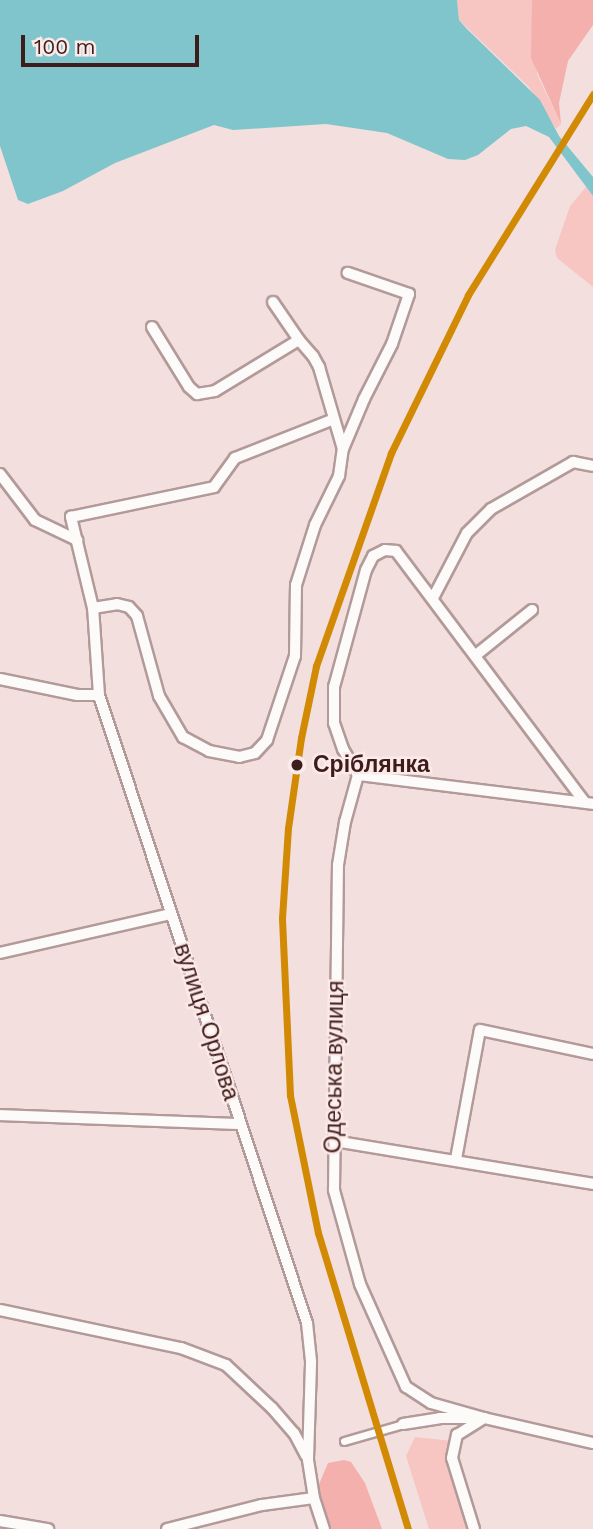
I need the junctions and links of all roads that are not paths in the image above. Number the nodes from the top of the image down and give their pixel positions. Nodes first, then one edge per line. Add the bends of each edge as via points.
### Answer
1 (348, 273) dead end
2 (273, 302) dead end
3 (152, 327) dead end
4 (299, 340) junction
5 (334, 419) junction
6 (343, 449) junction
7 (593, 466) edge
8 (0, 474) edge
9 (76, 540) junction
10 (433, 598) junction
11 (93, 608) junction
12 (532, 610) dead end
13 (476, 655) junction
14 (0, 679) edge
15 (99, 695) junction
16 (358, 775) junction
17 (589, 803) edge
18 (170, 914) junction
19 (0, 953) edge
20 (593, 1054) edge
21 (0, 1115) edge
22 (239, 1124) junction
23 (334, 1141) junction
24 (456, 1159) junction
25 (593, 1184) edge
26 (0, 1310) edge
27 (484, 1418) junction
28 (403, 1424) joint
29 (344, 1441) dead end
30 (593, 1443) edge
31 (308, 1459) junction
32 (314, 1498) junction
33 (0, 1521) edge
34 (48, 1529) edge
35 (167, 1529) edge
36 (324, 1529) edge
37 (474, 1529) edge

1 - 6 street via 409,294 393,344
2 - 4 street
3 - 4 street via 197,394 215,391
4 - 5 street via 319,367
5 - 6 street
5 - 9 street, вулиця Орлова via 235,458 214,487 71,517
6 - 11 street via 339,476 315,525 296,585 295,656 267,740 255,753 239,757 209,751 183,737 159,696 137,616 129,607 117,604
7 - 10 street via 573,462 491,509 467,533
8 - 9 street via 36,520
9 - 11 street, вулиця Орлова
10 - 13 street
10 - 16 street via 396,551 384,550 373,556 334,687 334,723 342,749
11 - 15 street, вулиця Орлова
12 - 13 street
13 - 17 street
14 - 15 street via 77,695
15 - 18 street, вулиця Орлова
16 - 17 street
16 - 23 street, Одеська вулиця via 338,865
18 - 19 street
18 - 22 street, вулиця Орлова
20 - 24 street via 480,1030
21 - 22 street
22 - 31 street, вулиця Орлова via 307,1323 311,1361
23 - 24 street
23 - 27 street, Одеська вулиця via 334,1190 360,1284 407,1387 431,1403
24 - 25 street
26 - 31 street via 181,1348 226,1366 272,1408 294,1433
27 - 28 street
27 - 30 street
27 - 37 street via 457,1435 452,1458
28 - 29 street
31 - 32 street, вулиця Орлова
32 - 35 street via 262,1505
32 - 36 street, вулиця Орлова
33 - 34 street

